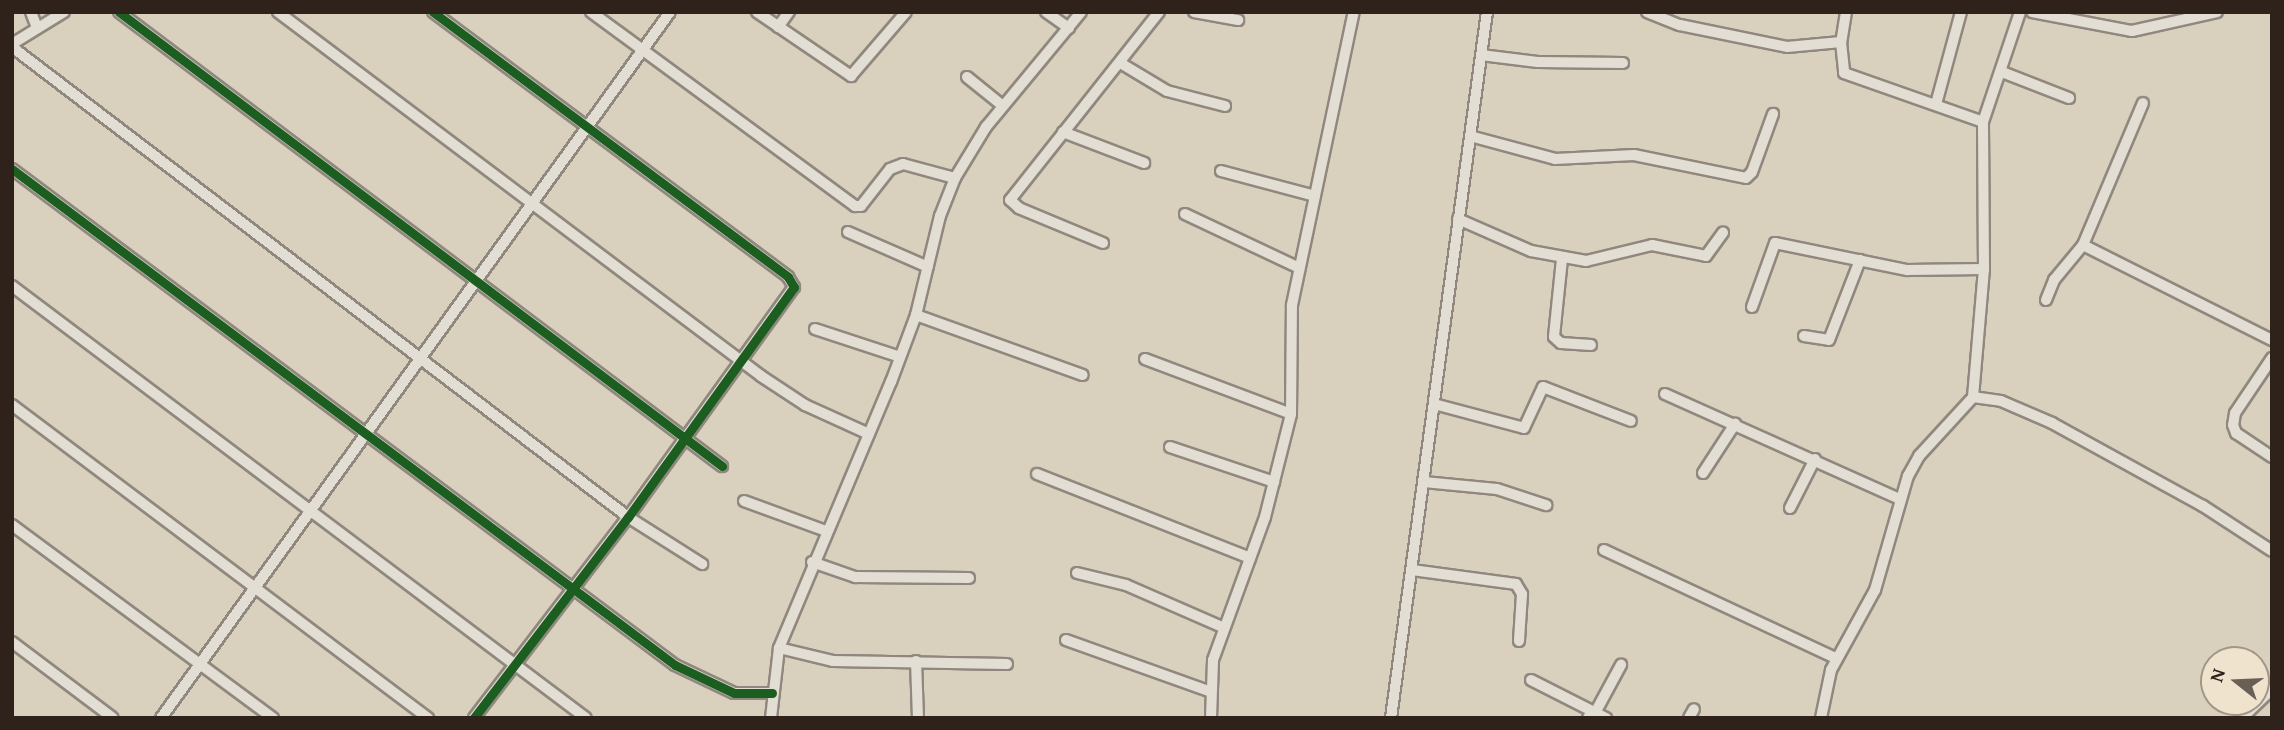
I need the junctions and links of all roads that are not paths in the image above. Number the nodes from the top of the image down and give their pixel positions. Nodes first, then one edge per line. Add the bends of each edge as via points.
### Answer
1 (32, 12) edge
2 (64, 12) edge
3 (119, 12) edge
4 (278, 12) edge
5 (433, 12) edge
6 (591, 12) edge
7 (670, 12) edge
8 (757, 12) edge
9 (789, 12) edge
10 (906, 12) edge
11 (1046, 12) edge
12 (1081, 12) edge
13 (1159, 12) edge
14 (1194, 12) edge
15 (1354, 12) edge
16 (1487, 12) edge
17 (1647, 12) edge
18 (1846, 12) edge
19 (1961, 12) edge
20 (2020, 12) edge
21 (2032, 12) edge
22 (2217, 12) edge
23 (1238, 20) dead end
24 (778, 27) junction
25 (37, 28) junction
26 (1069, 28) junction
27 (1841, 41) junction
28 (12, 46) edge
29 (643, 51) junction
30 (1481, 55) junction
31 (1623, 63) dead end
32 (1122, 64) junction
33 (2002, 72) junction
34 (967, 77) dead end
35 (2069, 98) dead end
36 (2143, 103) dead end
37 (1936, 104) junction
38 (1003, 106) junction
39 (1225, 106) dead end
40 (1773, 114) dead end
41 (1983, 122) junction
42 (588, 128) junction
43 (1063, 132) junction
44 (1470, 136) junction
45 (1144, 163) dead end
46 (12, 169) edge
47 (1221, 171) dead end
48 (955, 178) junction
49 (1315, 196) junction
50 (533, 202) junction
51 (1185, 214) dead end
52 (1458, 219) junction
53 (848, 232) dead end
54 (1723, 233) dead end
55 (1103, 243) dead end
56 (2083, 245) junction
57 (1562, 259) junction
58 (1860, 260) junction
59 (928, 267) junction
60 (1299, 268) junction
61 (1984, 269) junction
62 (478, 281) junction
63 (12, 286) edge
64 (2046, 300) dead end
65 (1752, 307) dead end
66 (916, 316) junction
67 (815, 329) dead end
68 (1804, 336) dead end
69 (2272, 340) edge
70 (1591, 345) dead end
71 (423, 357) junction
72 (900, 358) junction
73 (2272, 358) edge
74 (1145, 359) dead end
75 (743, 362) junction
76 (1083, 375) dead end
77 (1664, 394) dead end
78 (1973, 397) junction
79 (1434, 404) junction
80 (12, 405) edge
81 (1291, 414) junction
82 (1631, 421) dead end
83 (1734, 424) junction
84 (366, 434) junction
85 (869, 434) junction
86 (686, 437) junction
87 (1170, 447) dead end
88 (2272, 457) edge
89 (1815, 459) junction
90 (722, 466) dead end
91 (1703, 473) dead end
92 (1037, 474) dead end
93 (1274, 482) junction
94 (1424, 482) junction
95 (1900, 499) junction
96 (744, 501) dead end
97 (1546, 505) dead end
98 (1790, 508) dead end
99 (310, 510) junction
100 (628, 517) junction
101 (12, 525) edge
102 (826, 531) junction
103 (1604, 550) dead end
104 (2272, 551) edge
105 (1250, 558) junction
106 (812, 562) junction
107 (702, 564) dead end
108 (1412, 570) junction
109 (1077, 573) dead end
110 (969, 578) dead end
111 (256, 586) junction
112 (572, 589) junction
113 (1222, 627) junction
114 (1066, 640) dead end
115 (1519, 641) dead end
116 (12, 642) edge
117 (779, 648) junction
118 (1836, 658) junction
119 (916, 661) junction
120 (201, 664) junction
121 (1007, 664) dead end
122 (1621, 665) dead end
123 (514, 666) junction
124 (1531, 680) dead end
125 (2272, 689) edge
126 (1211, 692) junction
127 (772, 693) junction
128 (1592, 714) edge
129 (113, 718) edge
130 (161, 718) edge
131 (273, 718) edge
132 (428, 718) edge
133 (474, 718) edge
134 (586, 718) edge
135 (771, 718) edge
136 (918, 718) edge
137 (1211, 718) edge
138 (1391, 718) edge
139 (1606, 718) edge
140 (1821, 718) edge
141 (2242, 718) edge

1 - 25 street
2 - 25 street
3 - 62 street
4 - 50 street
5 - 42 street
6 - 29 street
7 - 29 street
8 - 24 street
9 - 24 street
10 - 24 street via 851,76
11 - 26 street
12 - 26 street
13 - 32 street
14 - 23 street
15 - 49 street
16 - 30 street
17 - 27 street via 1680,25 1787,47
18 - 27 street
19 - 37 street
20 - 33 street
21 - 22 street via 2132,31
25 - 28 street
26 - 38 street
27 - 37 street via 1844,73
28 - 71 street
29 - 42 street
29 - 48 street via 855,206 861,206 890,169 903,164
30 - 31 street via 1538,62
30 - 44 street
32 - 39 street via 1167,91
32 - 43 street
33 - 35 street
33 - 41 street
34 - 38 street
36 - 56 street
37 - 41 street
38 - 48 street
40 - 44 street via 1746,178 1634,155 1555,159
41 - 61 street
42 - 50 street
42 - 75 street via 788,277 793,293
43 - 45 street
43 - 55 street via 1010,200
44 - 52 street
46 - 84 street
47 - 49 street
48 - 59 street
49 - 60 street
50 - 62 street
50 - 75 street
51 - 60 street
52 - 57 street
52 - 79 street
53 - 59 street
54 - 57 street via 1706,256 1652,245 1606,259
56 - 64 street via 2054,280
56 - 69 street
57 - 70 street via 1554,337 1561,343
58 - 61 street via 1920,272
58 - 65 street via 1775,243
58 - 68 street via 1829,340
59 - 66 street
60 - 81 street via 1289,334
61 - 78 street
62 - 71 street
62 - 86 street
63 - 99 street
66 - 72 street
66 - 76 street
67 - 72 street
71 - 84 street
71 - 100 street
72 - 85 street
73 - 88 street via 2235,413 2232,425 2236,433
74 - 81 street
75 - 85 street via 805,405
75 - 86 street
77 - 83 street
78 - 95 street via 1919,456
78 - 104 street via 2001,401 2052,423 2203,506
79 - 82 street via 1524,428 1543,387
79 - 94 street
80 - 111 street
81 - 93 street
83 - 89 street
83 - 91 street
84 - 99 street
84 - 112 street
85 - 102 street
86 - 90 street
86 - 100 street
87 - 93 street
89 - 95 street
89 - 98 street
92 - 105 street
93 - 105 street
94 - 97 street via 1507,491
94 - 108 street
95 - 118 street via 1875,590
96 - 102 street
99 - 111 street
99 - 123 street
100 - 107 street
100 - 112 street
101 - 120 street
102 - 106 street
103 - 118 street
105 - 113 street
106 - 110 street via 855,577
106 - 117 street
108 - 115 street via 1516,584 1522,594
108 - 138 street
109 - 113 street via 1126,585
111 - 120 street
111 - 132 street
112 - 123 street
112 - 127 street via 675,665 711,685 734,693
113 - 126 street
114 - 126 street
116 - 129 street
117 - 119 street via 833,661
117 - 127 street
118 - 140 street
119 - 121 street
119 - 136 street
120 - 130 street
120 - 131 street
122 - 128 street
123 - 133 street
123 - 134 street
124 - 128 street
125 - 141 street
126 - 137 street
127 - 135 street
128 - 139 street

